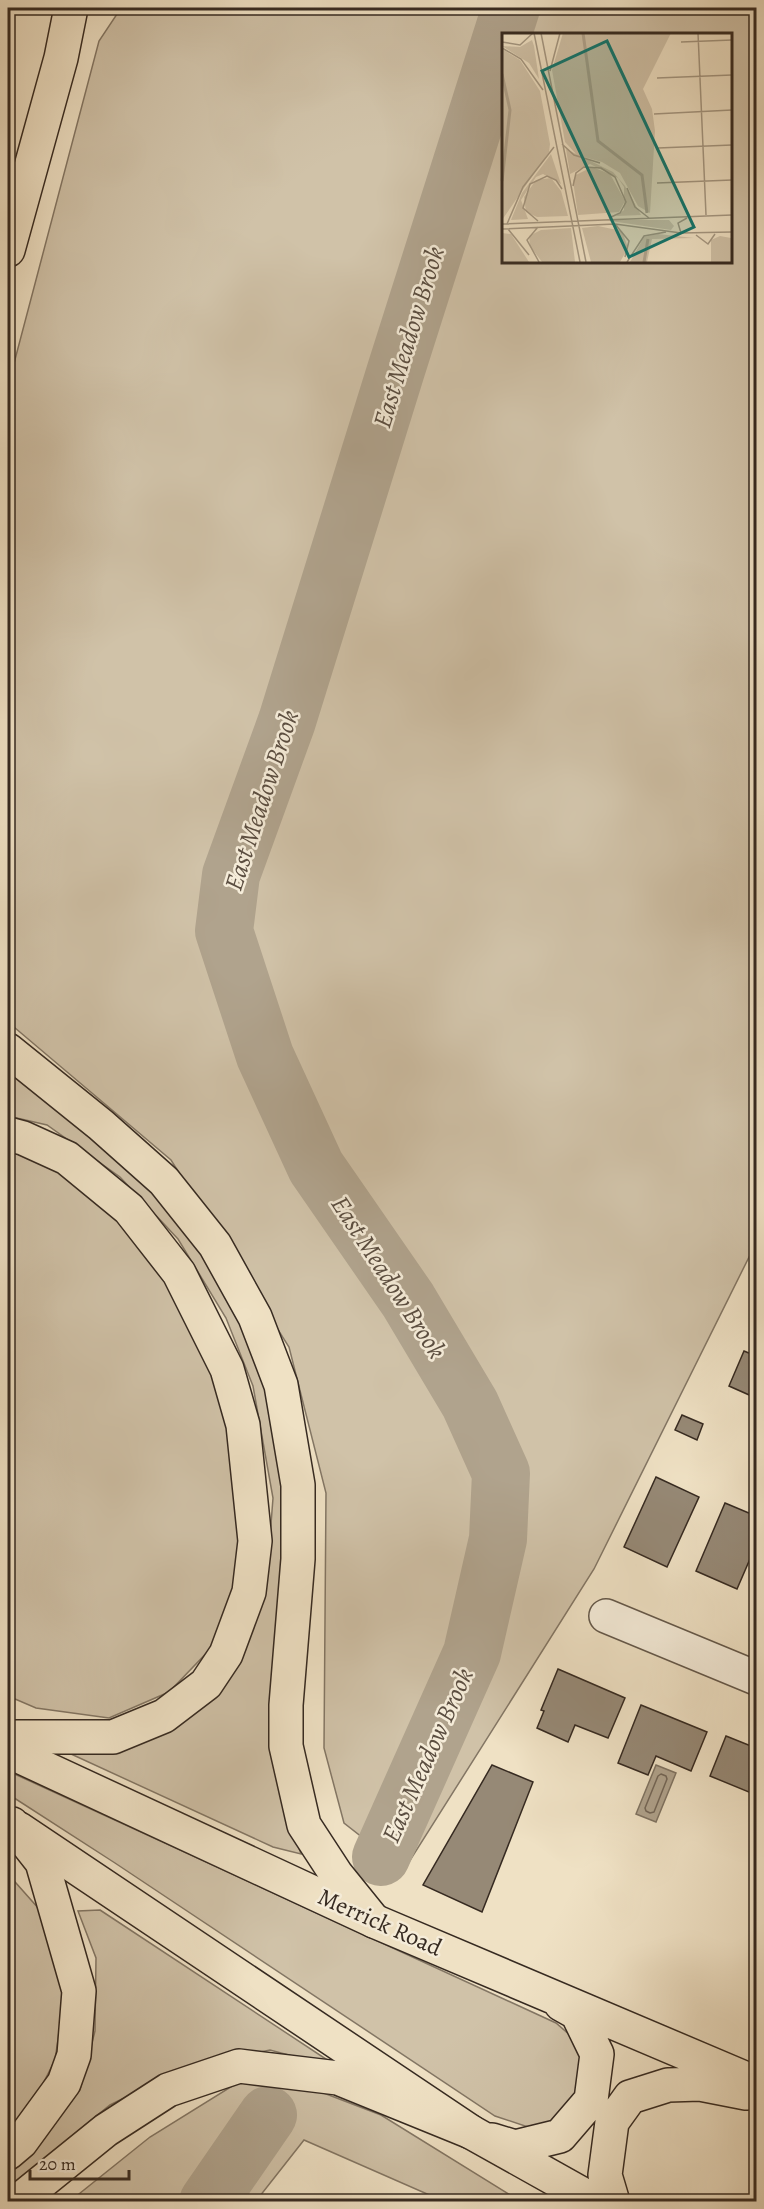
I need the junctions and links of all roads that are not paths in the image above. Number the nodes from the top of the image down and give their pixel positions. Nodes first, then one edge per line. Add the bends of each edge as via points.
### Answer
1 (71, 8) edge
2 (97, 8) edge
3 (61, 58) junction
4 (8, 250) edge
5 (8, 1050) edge
6 (8, 1134) edge
7 (606, 1616) dead end
8 (756, 1678) edge
9 (8, 1737) edge
10 (8, 1751) edge
11 (10, 1823) edge
12 (374, 1921) junction
13 (536, 1989) junction
14 (694, 2071) junction
15 (756, 2083) edge
16 (756, 2095) edge
17 (471, 2132) junction
18 (8, 2153) edge
19 (17, 2202) edge
20 (596, 2202) edge
21 (613, 2202) edge

1 - 3 main road
2 - 3 main road
3 - 4 main road
5 - 12 main road via 164,1181 215,1245 255,1317 281,1385 298,1485 298,1558 285,1706 286,1746 304,1825 336,1874
6 - 9 main road via 67,1158 129,1209 179,1273 227,1369 243,1425 255,1541 249,1592 226,1654 206,1684 164,1716 113,1737
7 - 8 street
10 - 12 main road, Merrick Road
11 - 17 main road
11 - 18 main road via 42,1862 79,1991 74,2055 64,2083 21,2142
12 - 13 main road, Merrick Road
13 - 14 main road, Merrick Road
13 - 17 main road via 577,2013 597,2054 591,2100 560,2136 549,2139 515,2147
14 - 15 main road, Merrick Road
14 - 16 main road via 700,2084
14 - 21 main road via 668,2085 630,2097 612,2122 604,2175
17 - 19 main road via 338,2078 239,2066 168,2090 106,2130
17 - 20 main road

